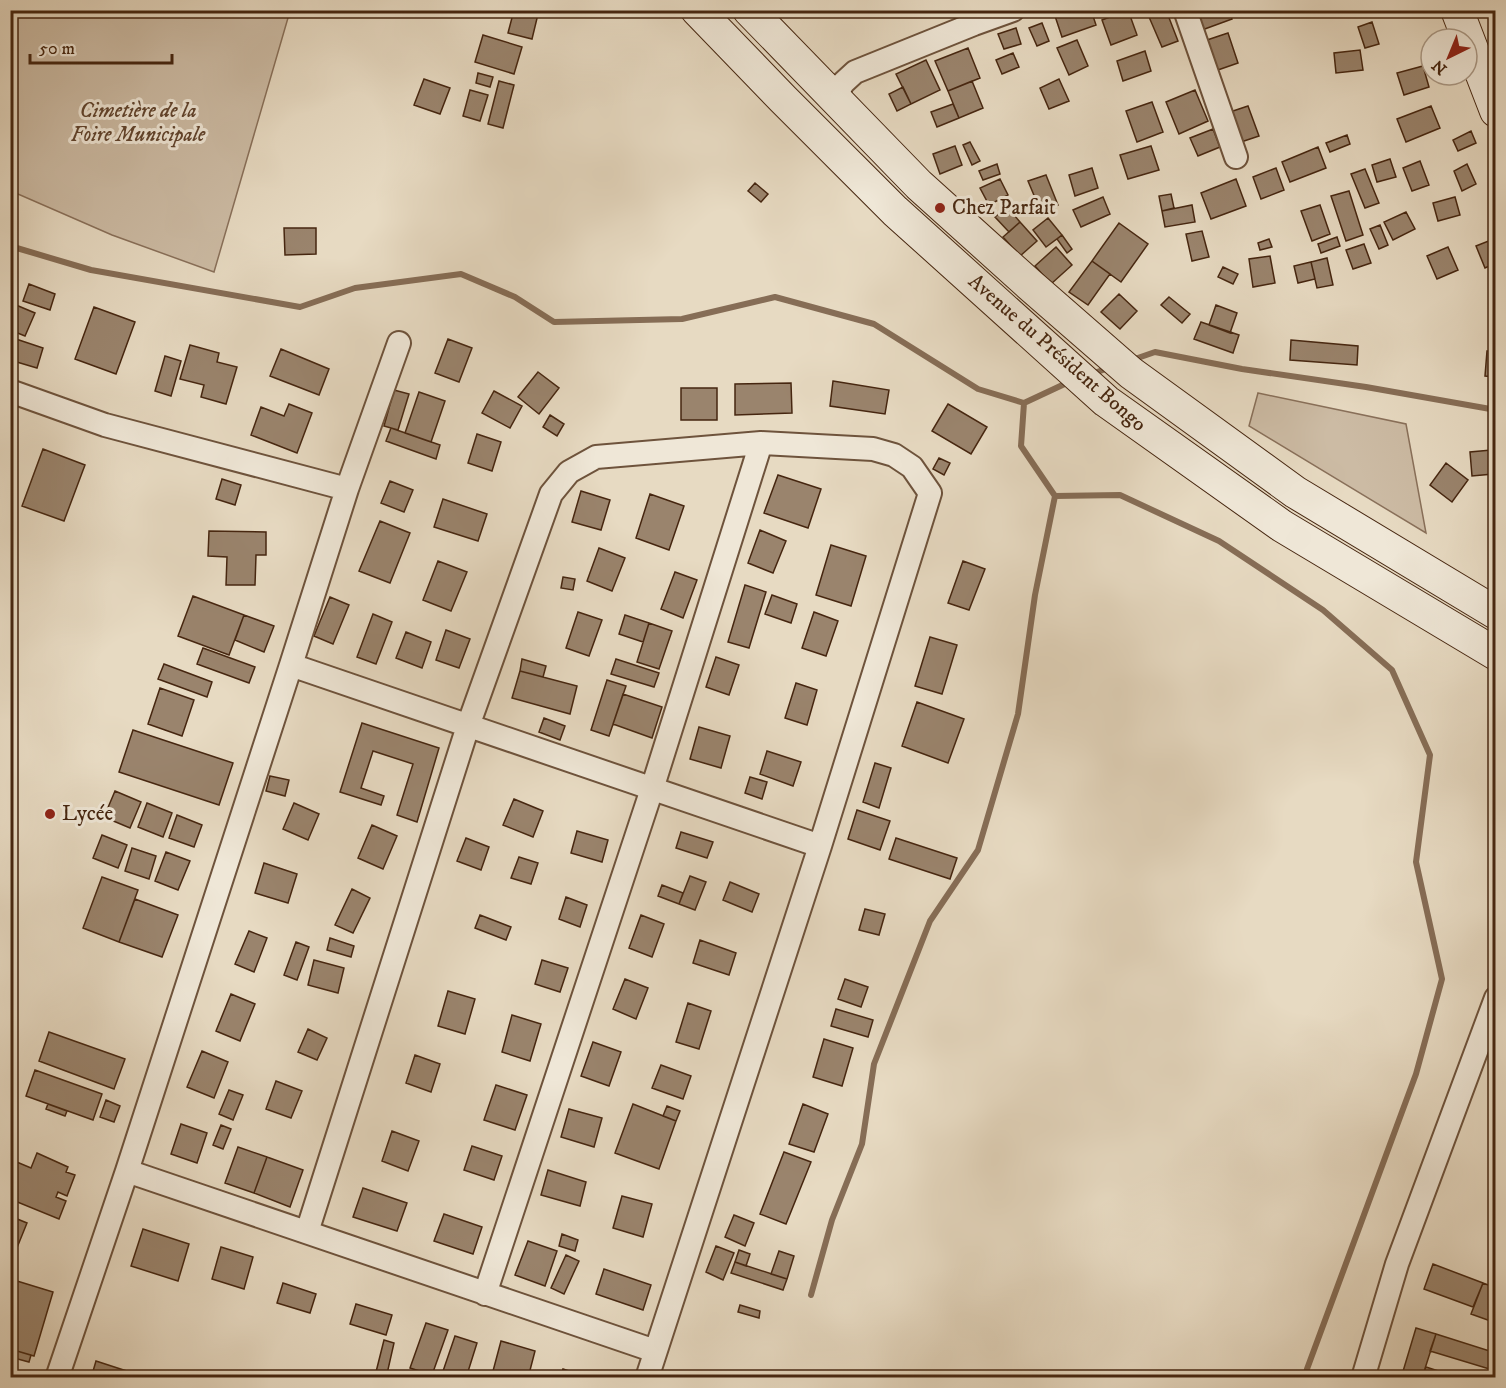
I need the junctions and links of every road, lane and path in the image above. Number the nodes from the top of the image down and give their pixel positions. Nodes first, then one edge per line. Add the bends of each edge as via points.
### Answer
1 (697, 10) edge
2 (749, 10) edge
3 (1013, 10) edge
4 (1185, 10) edge
5 (1456, 10) edge
6 (834, 98) junction
7 (1496, 111) edge
8 (1236, 157) dead end
9 (399, 343) dead end
10 (10, 391) edge
11 (761, 443) junction
12 (347, 489) junction
13 (1496, 613) edge
14 (1496, 654) edge
15 (291, 665) junction
16 (468, 726) junction
17 (652, 789) junction
18 (820, 846) junction
19 (1496, 998) edge
20 (127, 1171) junction
21 (307, 1232) junction
22 (485, 1294) junction
23 (655, 1351) junction
24 (57, 1377) edge
25 (647, 1377) edge
26 (1364, 1377) edge

1 - 14 street, Avenue du Président Bongo via 895,211 1106,401 1282,526
2 - 6 street, Avenue du Président Bongo
3 - 6 street via 855,72
4 - 8 street
5 - 7 street
6 - 13 street, Avenue du Président Bongo via 919,185 1131,373 1295,492
9 - 12 street
10 - 12 street via 105,425
11 - 16 street via 596,457 569,472 551,494
11 - 17 street
11 - 18 street via 884,452 912,466 930,493
12 - 15 street
15 - 16 street
15 - 20 street
16 - 17 street
16 - 21 street
17 - 18 street
17 - 22 street
18 - 23 street
19 - 26 street via 1397,1264
20 - 21 street
20 - 24 street
21 - 22 street
22 - 23 street
23 - 25 street

